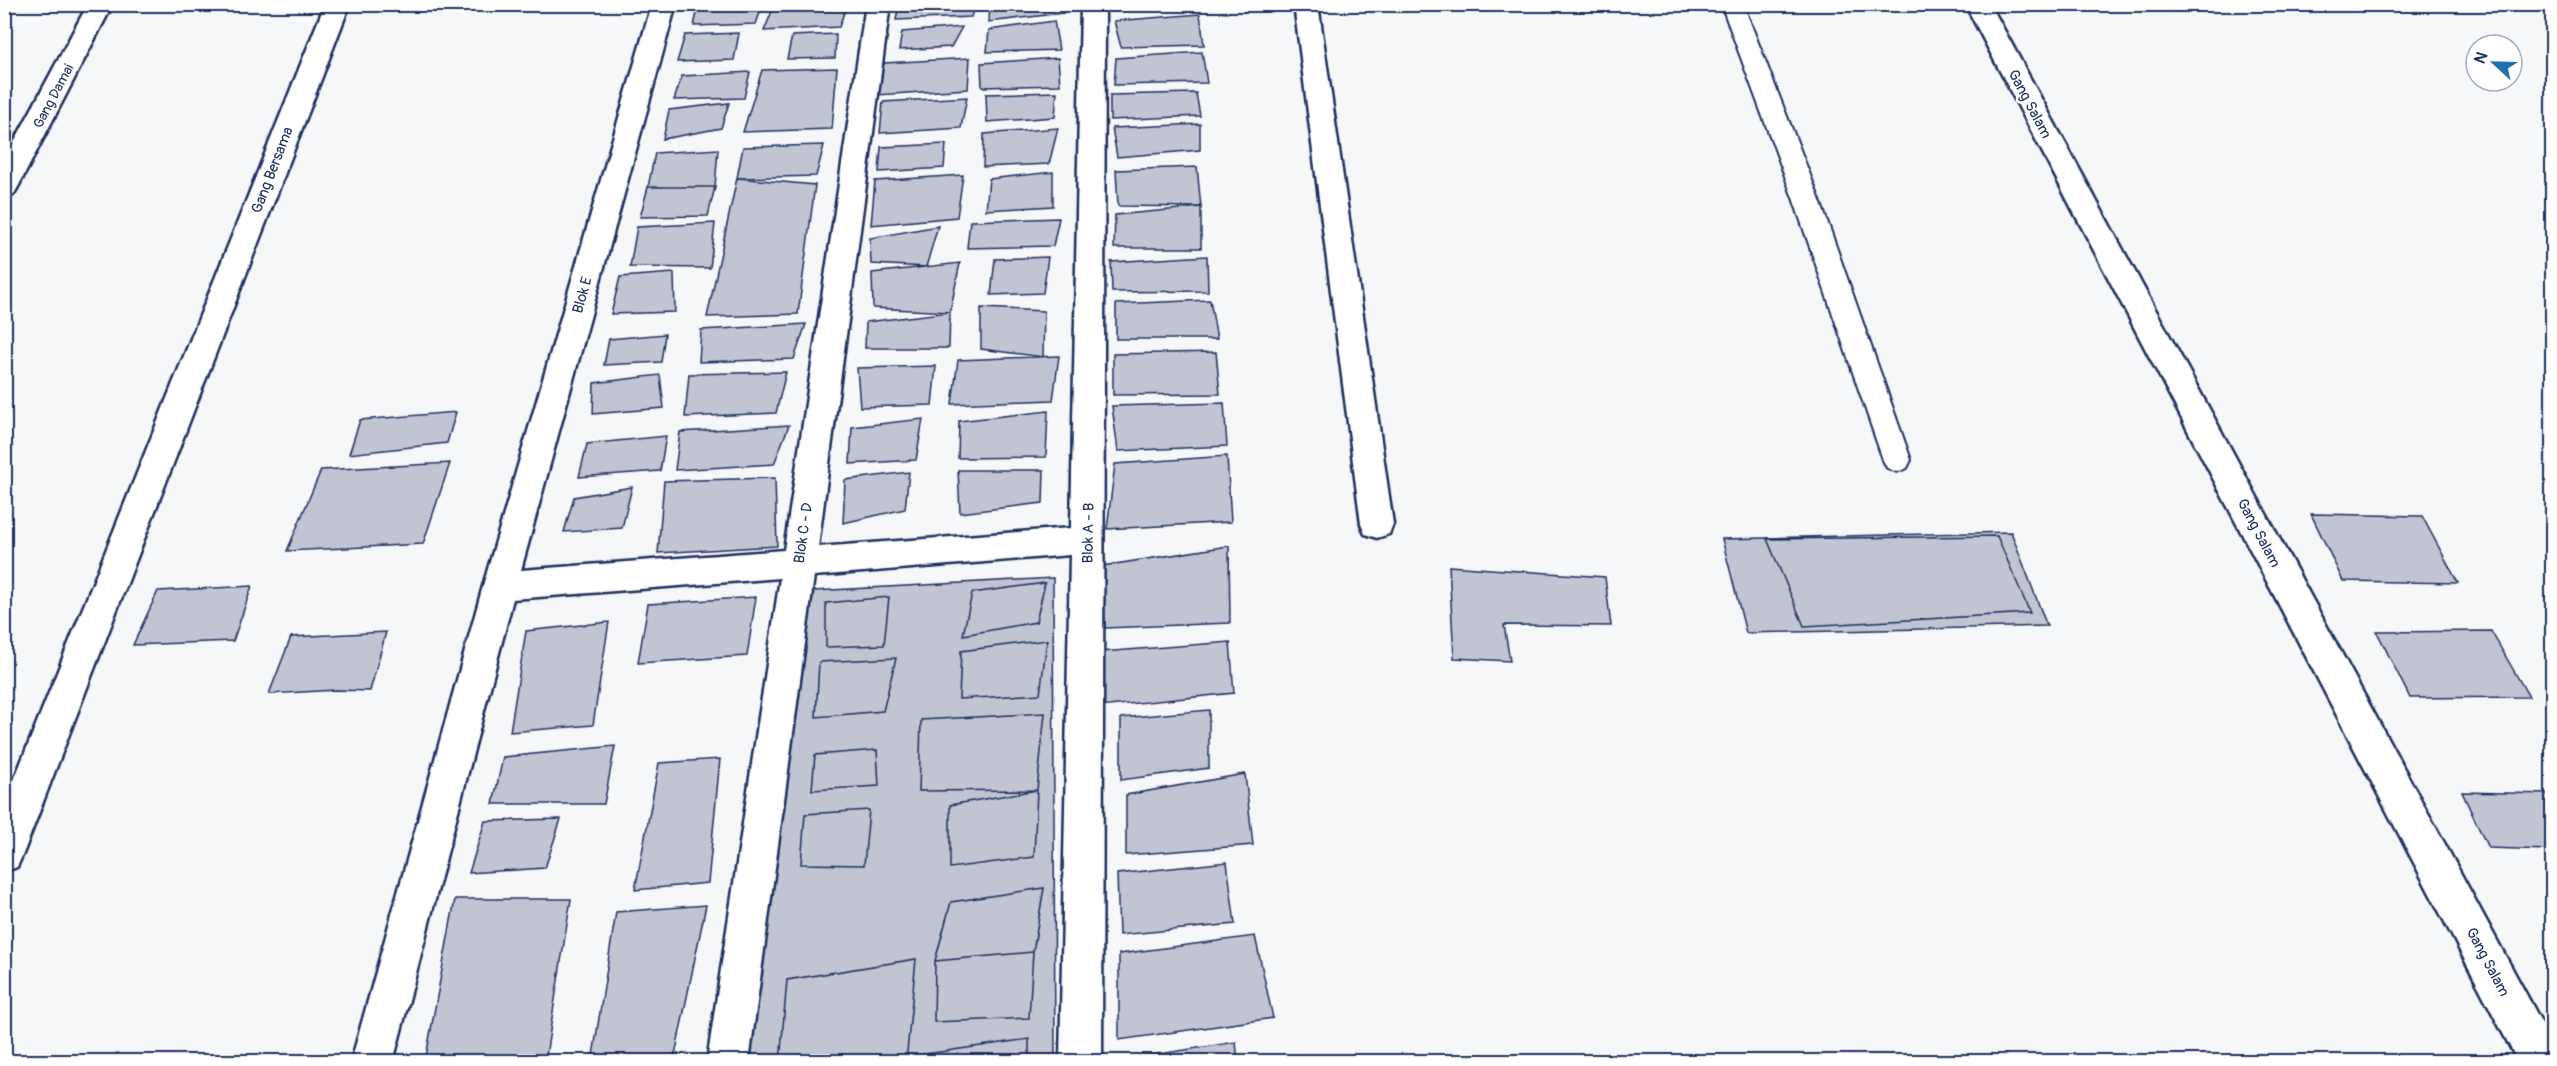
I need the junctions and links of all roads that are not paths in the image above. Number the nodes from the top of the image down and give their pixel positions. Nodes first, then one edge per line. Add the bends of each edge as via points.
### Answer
1 (101, 4) edge
2 (338, 4) edge
3 (664, 4) edge
4 (878, 4) edge
5 (1093, 4) edge
6 (1306, 4) edge
7 (1732, 4) edge
8 (1977, 4) edge
9 (4, 187) edge
10 (1897, 460) dead end
11 (1377, 524) dead end
12 (1088, 540) junction
13 (799, 564) junction
14 (500, 586) junction
15 (4, 854) edge
16 (372, 1062) edge
17 (728, 1062) edge
18 (1081, 1062) edge
19 (2541, 1062) edge

1 - 9 street, Gang Damai
2 - 15 street, Gang Bersama
3 - 14 street, Blok E
4 - 13 street, Blok C - D
5 - 12 street, Blok A - B
6 - 11 street
7 - 10 lane via 1806,198
8 - 19 street, Gang Salam
12 - 13 street
12 - 18 street, Blok A - B
13 - 14 street
13 - 17 street, Blok C - D
14 - 16 street, Blok E

